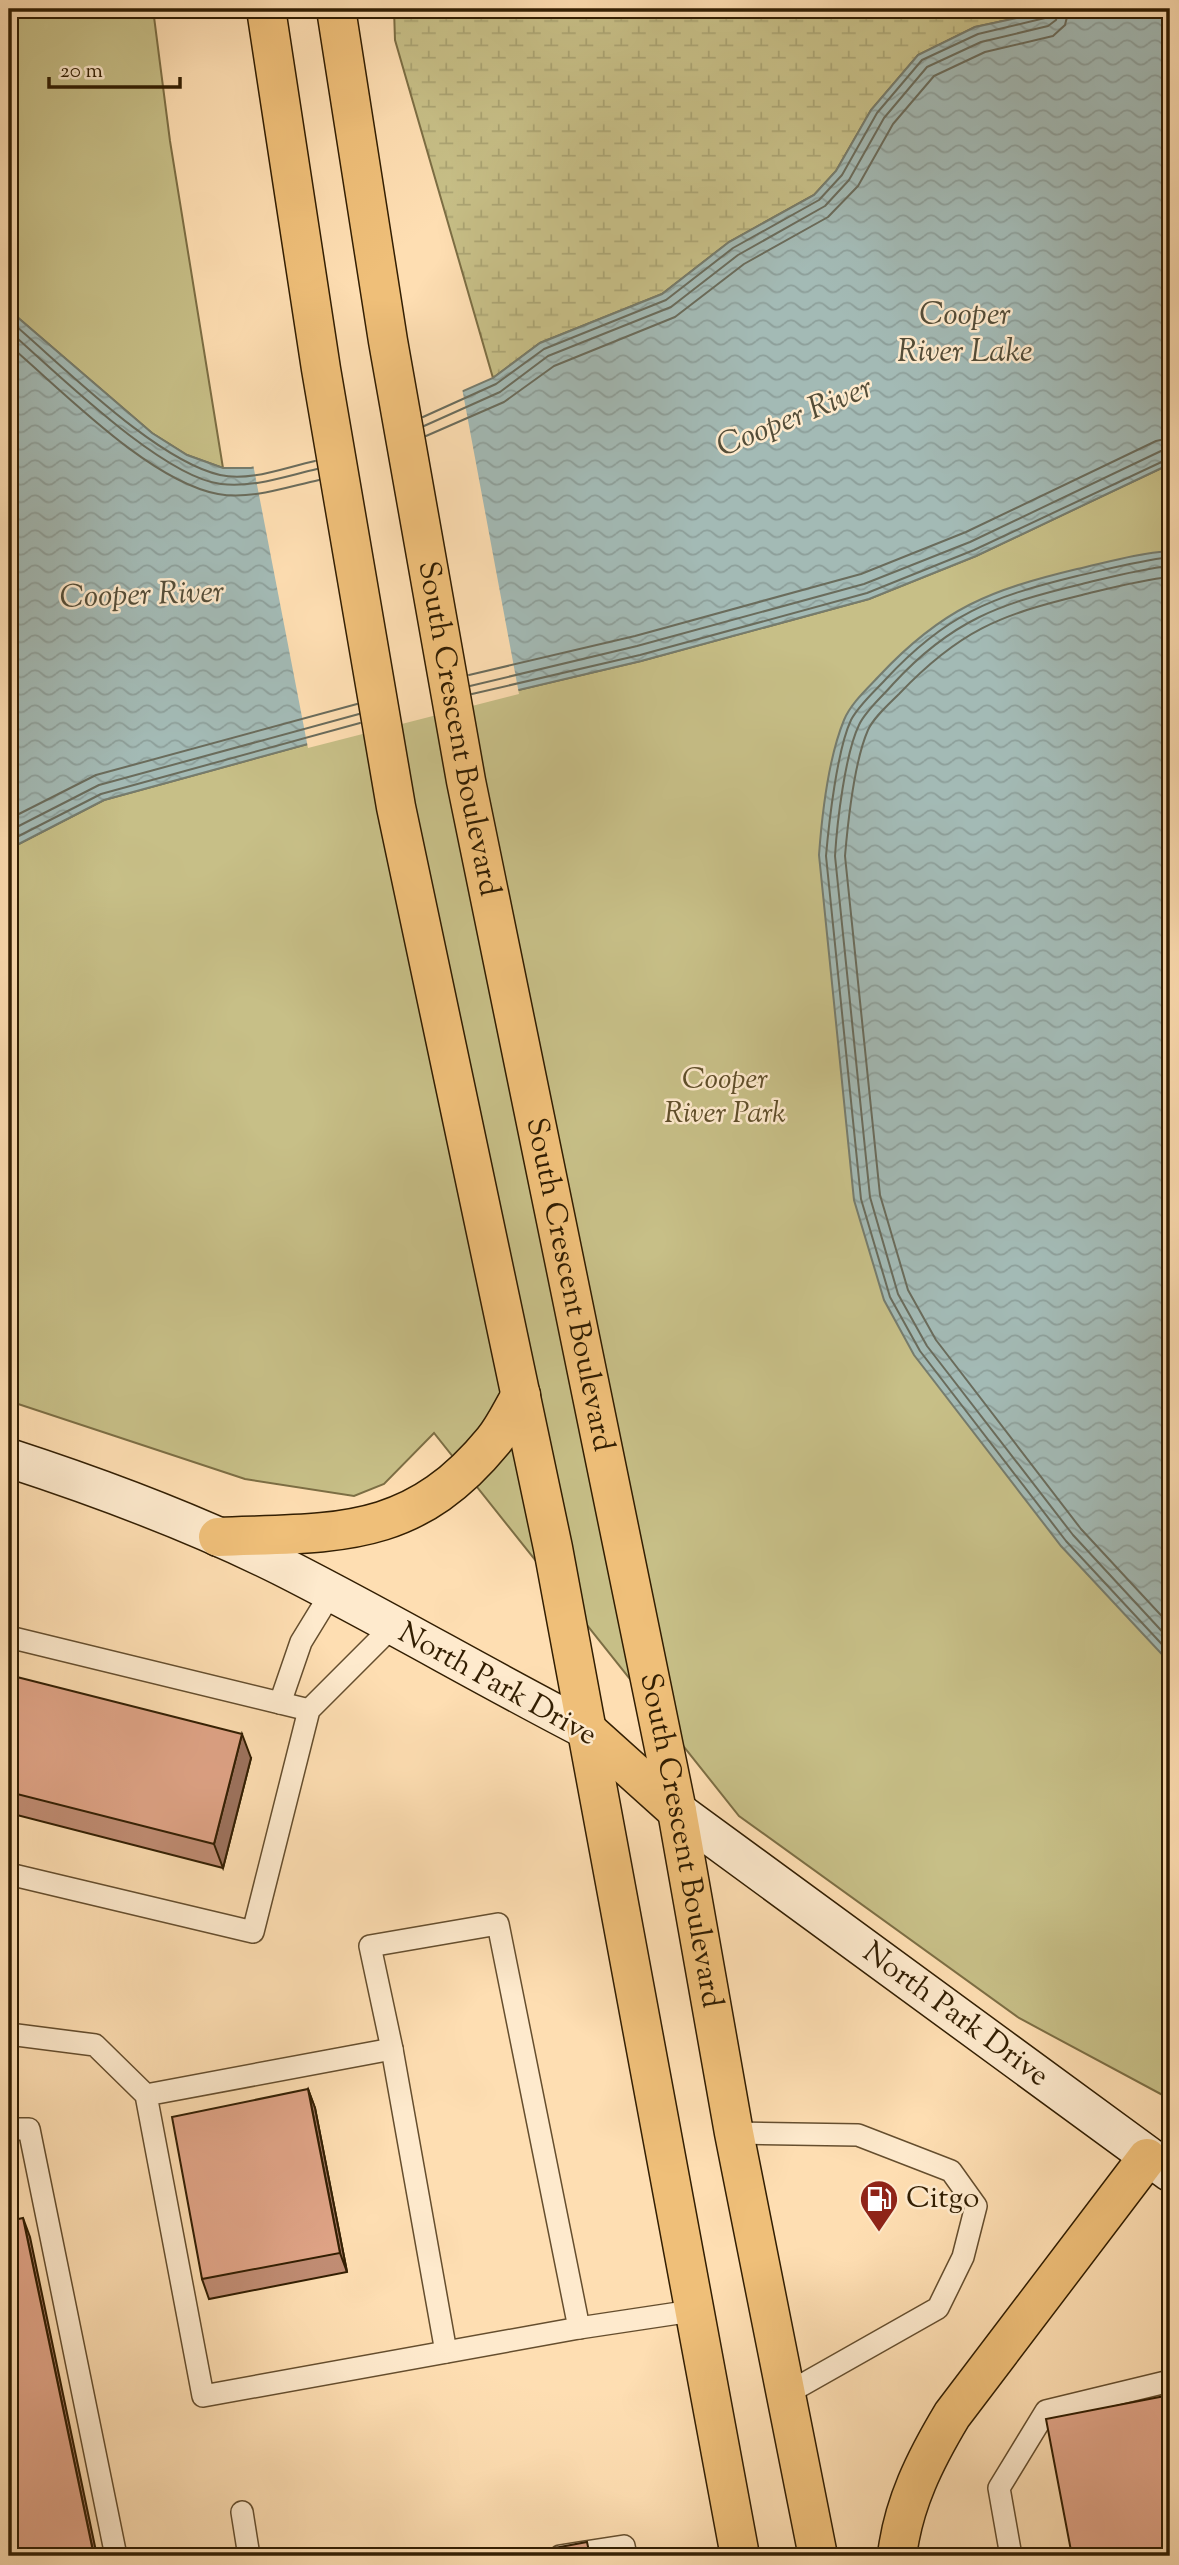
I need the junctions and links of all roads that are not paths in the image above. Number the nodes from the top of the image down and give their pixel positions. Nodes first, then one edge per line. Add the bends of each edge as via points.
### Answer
1 (266, 9) edge
2 (336, 9) edge
3 (521, 1395) junction
4 (9, 1458) edge
5 (218, 1537) junction
6 (331, 1593) junction
7 (393, 1626) junction
8 (9, 1637) edge
9 (279, 1703) junction
10 (309, 1710) junction
11 (587, 1730) junction
12 (677, 1811) junction
13 (9, 1874) edge
14 (9, 2034) edge
15 (392, 2049) junction
16 (146, 2095) junction
17 (9, 2129) edge
18 (734, 2133) junction
19 (1159, 2165) edge
20 (692, 2311) junction
21 (579, 2328) junction
22 (446, 2352) junction
23 (1170, 2381) edge
24 (786, 2394) junction
25 (242, 2512) dead end
26 (116, 2556) edge
27 (249, 2556) edge
28 (560, 2556) edge
29 (626, 2556) edge
30 (740, 2556) edge
31 (818, 2556) edge
32 (897, 2556) edge
33 (1011, 2556) edge

1 - 3 highway via 321,369 396,807
2 - 12 highway, South Crescent Boulevard via 388,341 466,781
3 - 5 highway via 494,1440 442,1492 395,1517 337,1532
3 - 11 highway
4 - 5 street, North Park Drive
5 - 6 street, North Park Drive
6 - 7 street, North Park Drive
6 - 9 lane via 301,1642
7 - 10 lane
7 - 11 street, North Park Drive
8 - 9 lane
9 - 10 lane
10 - 13 lane via 253,1932
11 - 12 highway, North Park Drive
11 - 20 highway
12 - 18 highway, South Crescent Boulevard
12 - 19 street, North Park Drive
14 - 16 lane via 94,2045
15 - 16 lane
15 - 21 lane via 370,1946 498,1924
15 - 22 lane
16 - 22 lane via 202,2396
17 - 26 lane via 29,2129
18 - 24 highway, South Crescent Boulevard
18 - 24 lane via 858,2135 951,2171 976,2206 963,2257 938,2308
19 - 32 highway via 952,2415 926,2457 910,2496
20 - 21 lane
20 - 30 highway
21 - 22 lane
23 - 33 lane via 1046,2411 999,2488
24 - 31 highway, South Crescent Boulevard
25 - 27 lane
28 - 29 lane via 624,2546

